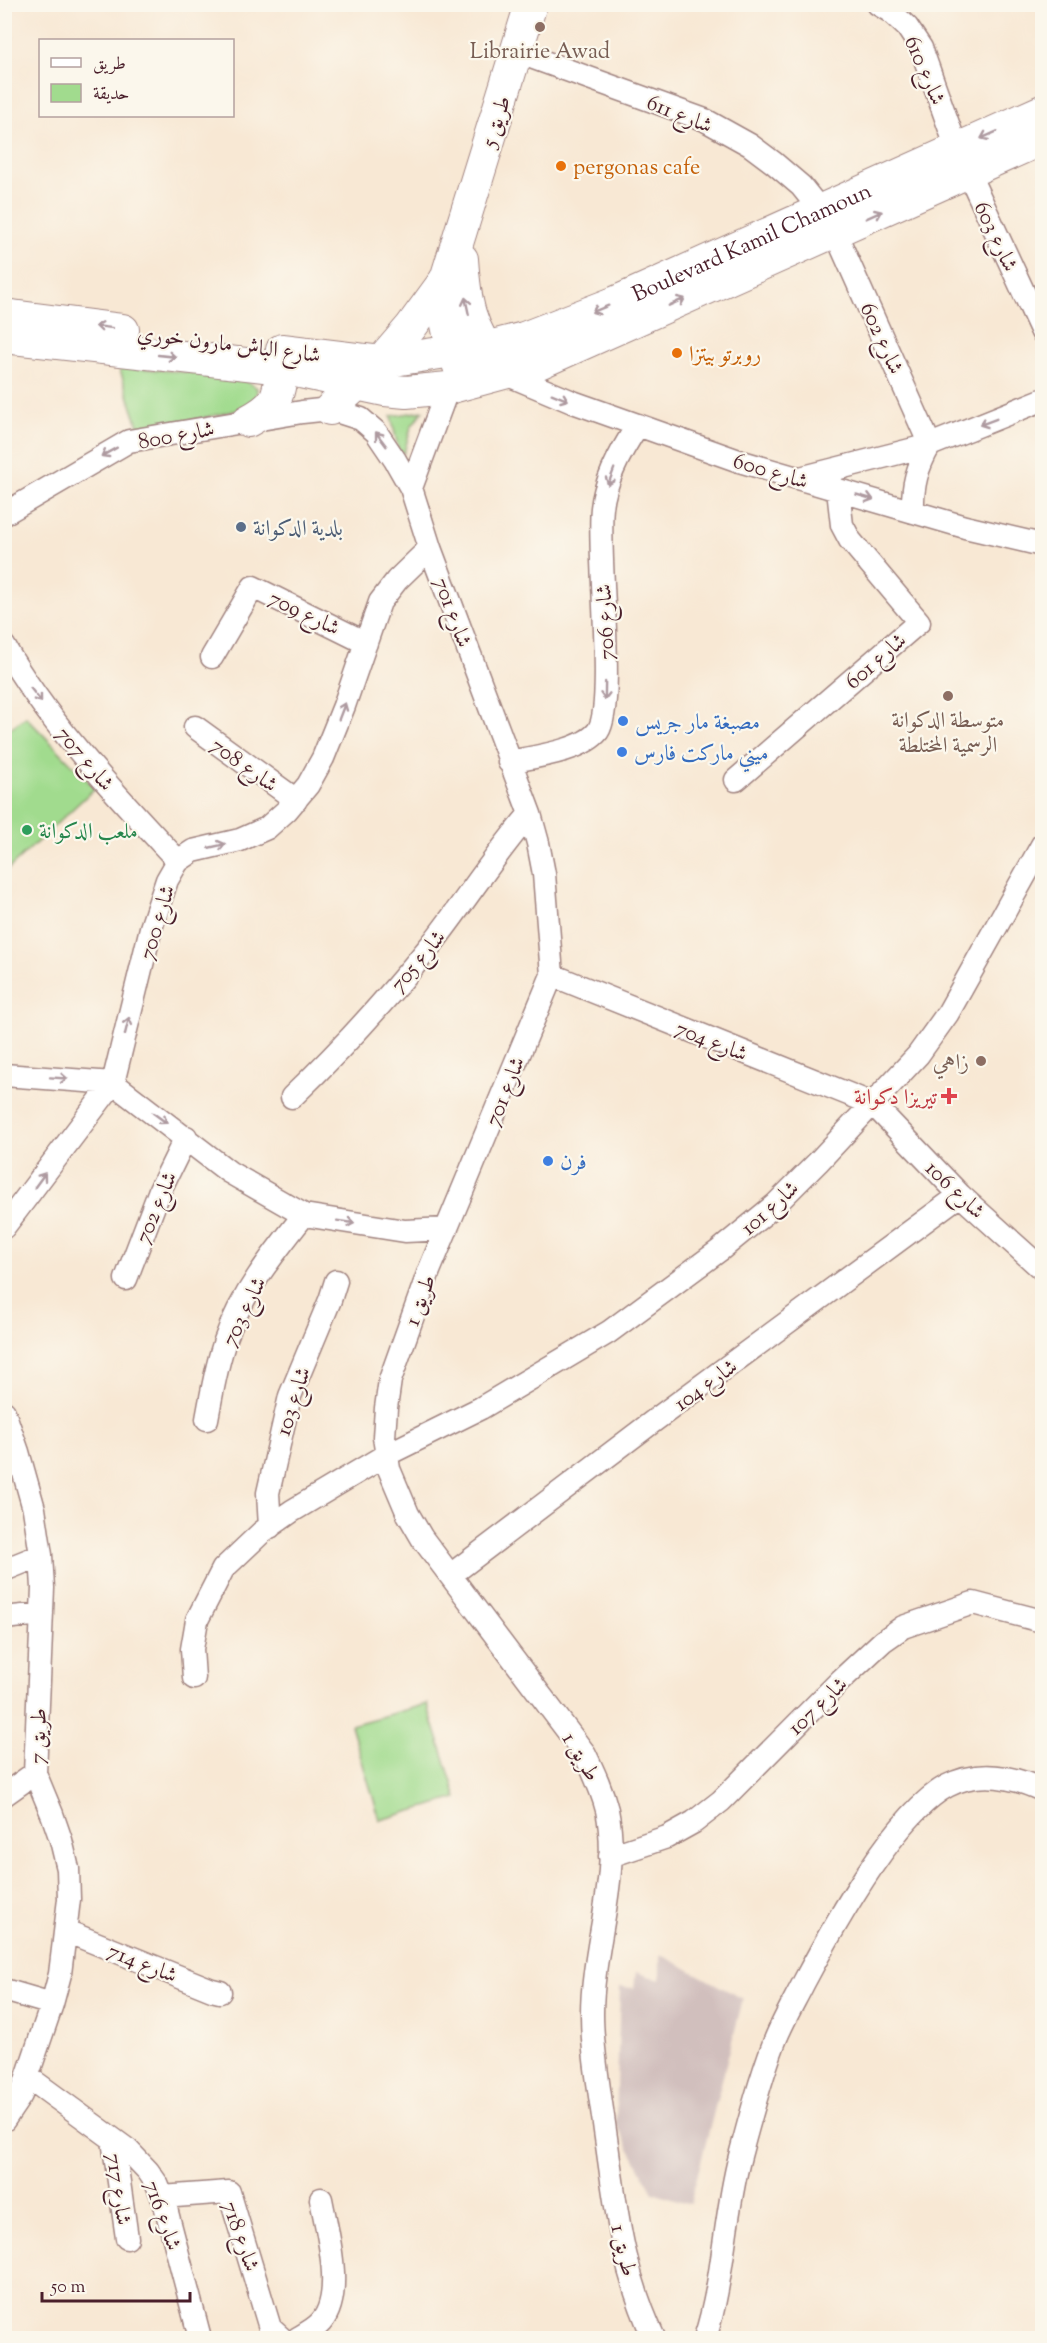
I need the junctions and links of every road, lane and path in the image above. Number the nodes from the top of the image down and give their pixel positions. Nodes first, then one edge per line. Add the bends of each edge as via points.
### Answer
1 (531, 4) edge
2 (878, 4) edge
3 (518, 52) junction
4 (1042, 111) edge
5 (1042, 139) edge
6 (962, 160) junction
7 (828, 221) junction
8 (460, 237) junction
9 (446, 279) junction
10 (4, 315) edge
11 (1042, 332) edge
12 (4, 337) edge
13 (485, 348) junction
14 (453, 351) junction
15 (381, 362) junction
16 (282, 368) junction
17 (506, 374) junction
18 (356, 384) junction
19 (457, 386) junction
20 (1042, 400) edge
21 (330, 410) junction
22 (248, 421) junction
23 (638, 425) junction
24 (930, 445) junction
25 (799, 478) junction
26 (411, 488) junction
27 (838, 490) junction
28 (913, 512) junction
29 (4, 514) edge
30 (1042, 545) edge
31 (430, 548) junction
32 (366, 643) junction
33 (4, 646) edge
34 (212, 657) dead end
35 (195, 727) dead end
36 (509, 762) junction
37 (736, 780) dead end
38 (296, 800) junction
39 (530, 814) junction
40 (1042, 845) edge
41 (178, 861) junction
42 (552, 975) junction
43 (4, 1075) edge
44 (113, 1083) junction
45 (292, 1097) dead end
46 (873, 1104) junction
47 (186, 1137) junction
48 (960, 1195) junction
49 (304, 1215) junction
50 (4, 1227) edge
51 (447, 1229) junction
52 (1042, 1269) edge
53 (126, 1279) dead end
54 (336, 1281) dead end
55 (4, 1412) edge
56 (207, 1419) dead end
57 (386, 1455) junction
58 (13, 1473) edge
59 (270, 1527) junction
60 (40, 1556) junction
61 (4, 1570) edge
62 (452, 1574) junction
63 (42, 1614) junction
64 (4, 1618) edge
65 (1042, 1621) edge
66 (194, 1678) dead end
67 (35, 1773) junction
68 (1042, 1790) edge
69 (4, 1795) edge
70 (610, 1856) junction
71 (66, 1931) junction
72 (4, 1990) edge
73 (220, 1992) dead end
74 (52, 2004) junction
75 (28, 2077) junction
76 (4, 2120) edge
77 (113, 2140) junction
78 (162, 2197) junction
79 (321, 2199) dead end
80 (127, 2238) dead end
81 (200, 2338) edge
82 (280, 2338) edge
83 (298, 2338) edge
84 (654, 2338) edge
85 (705, 2338) edge

1 - 3 main road, طريق 5
2 - 6 street, شارع 610 via 907,27 921,48
3 - 7 street, شارع 611 via 705,120 774,163 801,186
3 - 8 main road, طريق 5
4 -> 6 main road, Boulevard Kamil Chamoun
5 - 6 main road, Boulevard Kamil Chamoun
6 - 7 main road, Boulevard Kamil Chamoun
6 - 11 street, شارع 603
7 -> 13 main road, Boulevard Kamil Chamoun via 549,330
17 -> 7 main road, Boulevard Kamil Chamoun via 537,364
7 - 24 street, شارع 602
8 - 9 main road, طريق 5
13 -> 8 main road via 465,301
9 - 14 main road via 444,312
9 - 15 main road
15 -> 10 main road, شارع الباش مارون خوري
12 -> 16 main road, Boulevard Kamil Chamoun
13 - 14 main road, Boulevard Kamil Chamoun
13 - 17 main road
14 - 15 main road, شارع الباش مارون خوري
14 - 19 main road
15 - 18 main road
16 - 18 main road, Boulevard Kamil Chamoun
16 - 22 main road via 279,395 273,404
17 - 19 main road, Boulevard Kamil Chamoun
17 -> 23 street, شارع 600
18 - 19 main road, Boulevard Kamil Chamoun via 406,392
18 - 21 main road
19 - 26 street
20 -> 24 street
21 - 22 street, 800 شارع
26 -> 21 street, شارع 701 via 376,432 361,420
22 -> 29 street, 800 شارع via 129,441
23 - 25 street, شارع 600
23 -> 36 street, شارع 706 via 615,465 602,506 606,676 605,711 599,729 576,746
24 - 25 street
24 - 28 street via 913,484
25 - 27 street, شارع 600
26 - 31 street, شارع 701
27 -> 28 street, شارع 600
27 - 37 street, شارع 601 via 842,525 850,540 920,622
28 - 30 street, شارع 600
31 - 32 street, شارع 700 via 397,579 380,602
31 - 36 street, شارع 701
32 - 34 street, شارع 709 via 253,587
38 -> 32 street, شارع 700 via 323,758
33 -> 41 street, شارع 707 via 24,680 64,731
35 - 38 street, شارع 708
36 - 39 street, شارع 701
41 -> 38 street, شارع 700 via 193,851 240,840 267,828
39 - 42 street, شارع 701 via 544,874
39 - 45 street, شارع 705 via 431,945
40 - 46 street, شارع 101 via 948,1013 918,1055
44 -> 41 street, شارع 700 via 166,880
42 - 46 street, شارع 704
42 - 51 street, شارع 701
43 -> 44 street
44 -> 47 street
50 -> 44 street, شارع 700
46 - 48 street, شارع 106
46 - 57 street, شارع 101 via 775,1205 634,1314 482,1408
47 - 49 street via 249,1185
47 - 53 street, شارع 702 via 160,1190
48 - 52 street, شارع 106
48 - 62 street, شارع 104
49 -> 51 street via 405,1231
49 - 56 street, شارع 703 via 280,1244 241,1305 225,1341
51 - 57 street, طريق 1 via 390,1380
54 - 59 street, شارع 103 via 290,1395 268,1493
55 - 58 street, 7 طريق
57 - 59 street, شارع 101
57 - 62 street, طريق 1 via 408,1514
58 - 60 street, 7 طريق via 34,1509
59 - 66 street, شارع 101 via 222,1569 209,1594 197,1620 192,1649
60 - 61 street
60 - 63 street, 7 طريق
62 - 70 street, طريق 1 via 585,1755 607,1812
63 - 64 street
63 - 67 street, 7 طريق
65 - 70 street, شارع 107 via 974,1603 903,1627 842,1680 722,1801 667,1837
67 - 69 street
67 - 71 street, 7 طريق via 68,1869
68 - 85 street via 1012,1777 994,1775 948,1786 919,1808 902,1828 842,1914 789,2012 758,2092 739,2159
70 - 84 street, طريق 1 via 592,2013 598,2079 618,2229 629,2274
71 - 73 street, شارع 714
71 - 74 street, 7 طريق
72 - 74 street
74 - 75 street, 7 طريق
75 - 76 street, 7 طريق
75 - 77 street, شارع 716
77 - 78 street, شارع 716 via 148,2171
77 - 80 street, شارع 717
78 - 81 street, شارع 716
78 - 82 street, شارع 718 via 229,2192 270,2328
79 - 83 street via 334,2269 329,2307 321,2322

